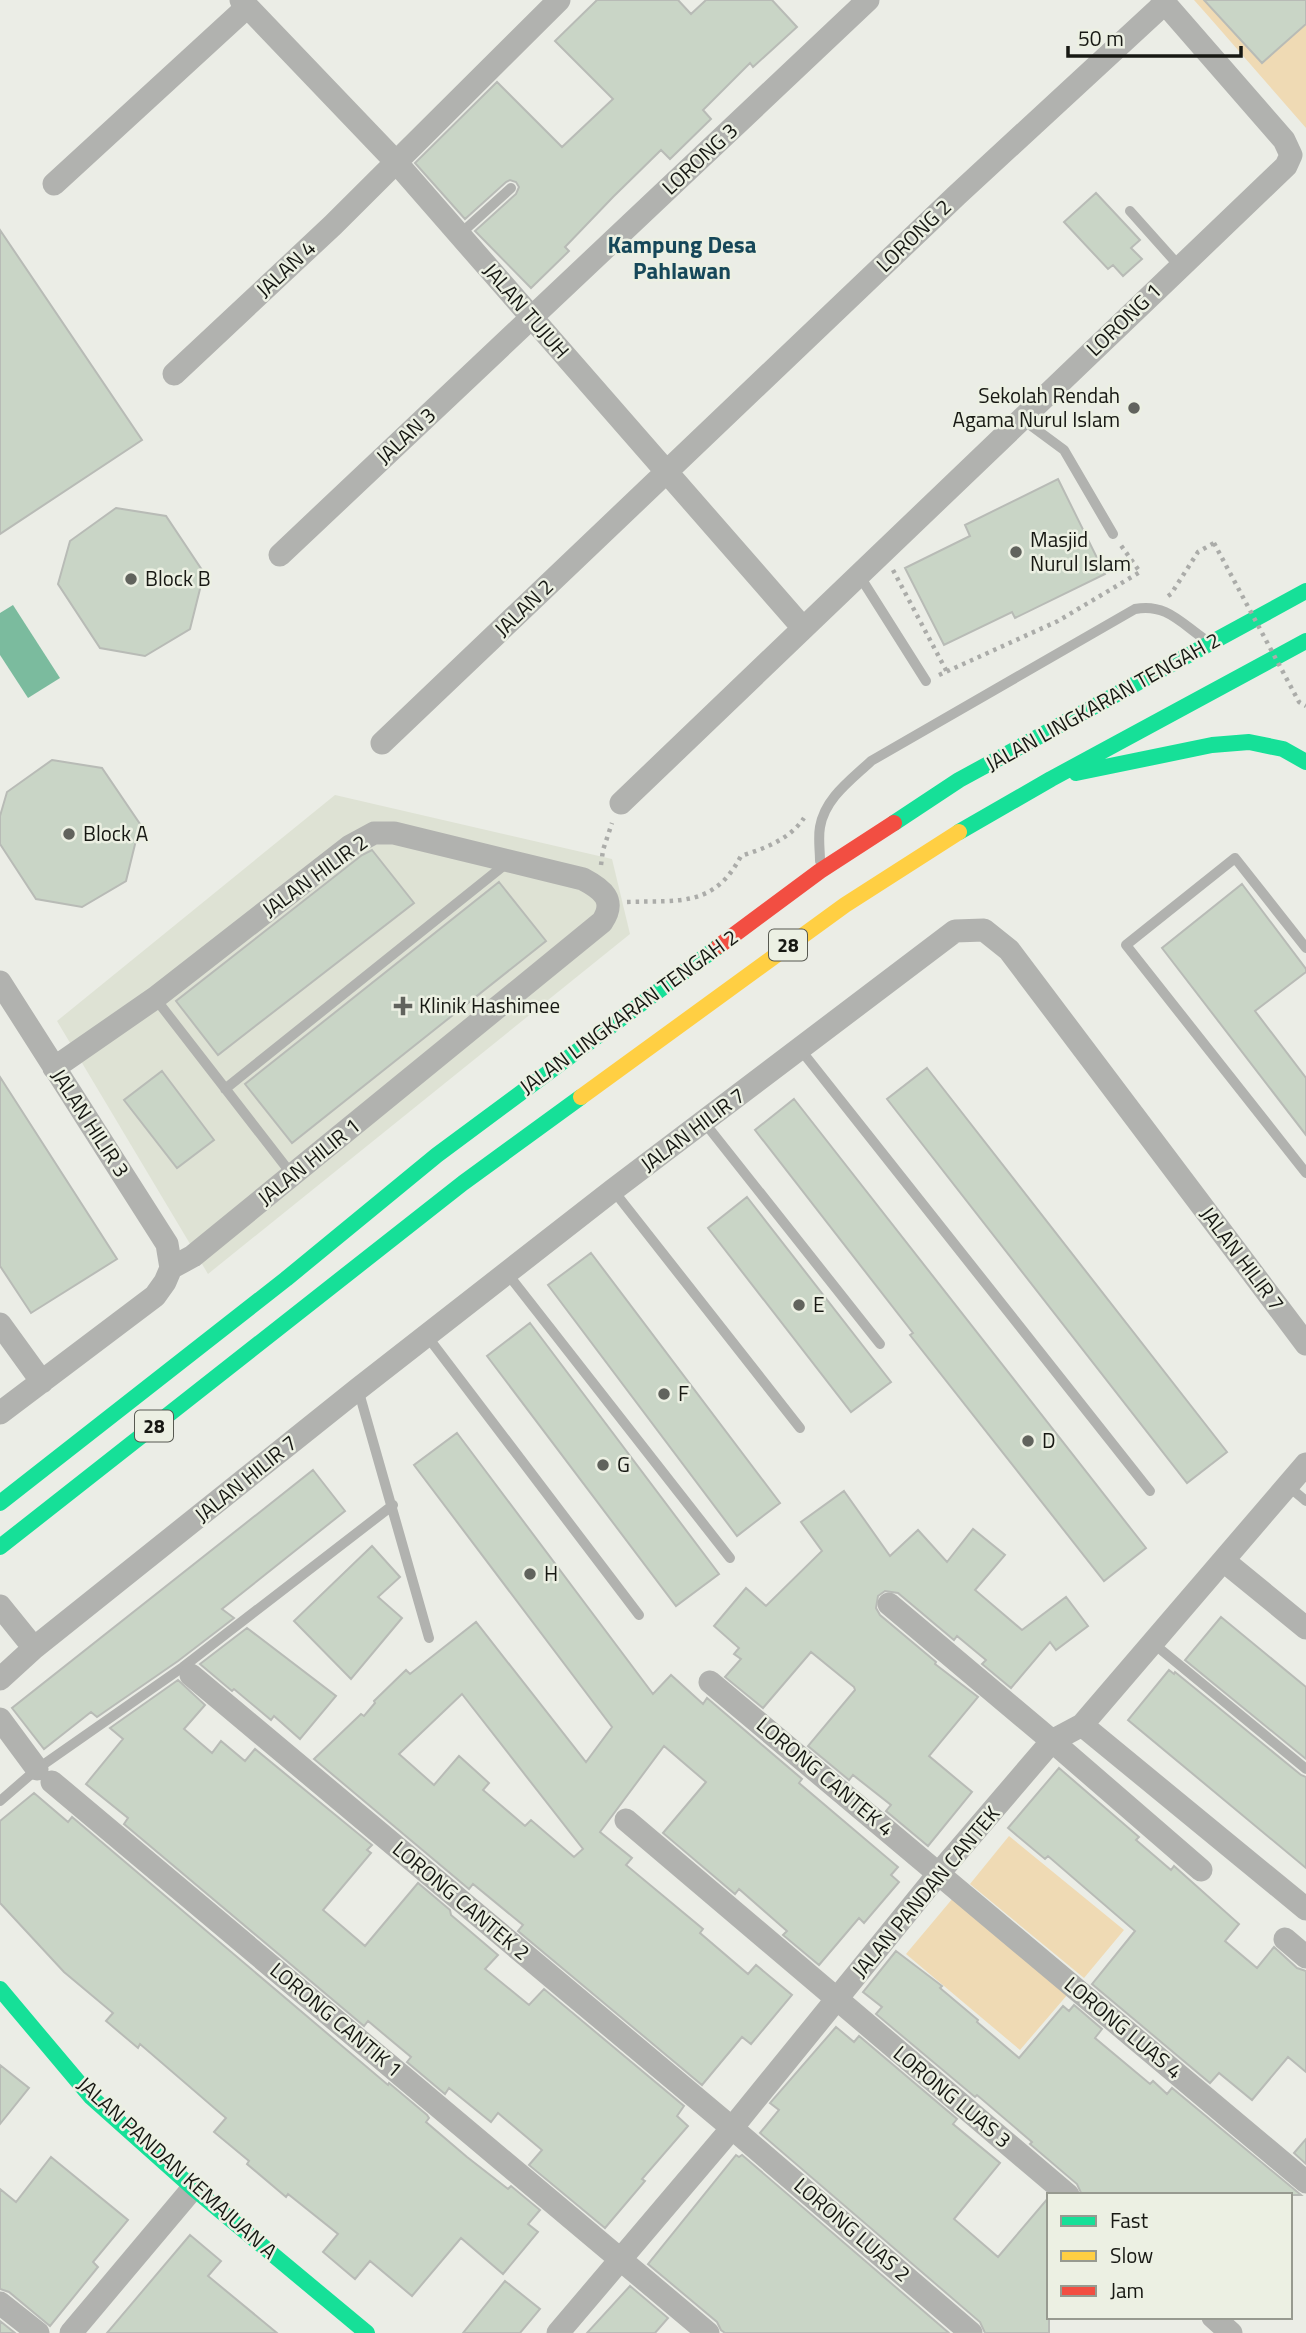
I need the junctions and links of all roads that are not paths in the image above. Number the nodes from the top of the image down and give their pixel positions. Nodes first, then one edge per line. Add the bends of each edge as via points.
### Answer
1 (559, 0) edge
2 (868, 0) edge
3 (247, 2) edge
4 (1163, 2) edge
5 (1298, 153) edge
6 (396, 162) junction
7 (54, 184) dead end
8 (511, 188) dead end
9 (1130, 211) dead end
10 (459, 234) junction
11 (1180, 267) junction
12 (533, 318) junction
13 (174, 374) dead end
14 (1022, 419) junction
15 (666, 473) junction
16 (1113, 534) dead end
17 (280, 555) dead end
18 (859, 575) junction
19 (1306, 592) edge
20 (803, 628) junction
21 (1306, 640) edge
22 (1209, 643) junction
23 (926, 681) dead end
24 (382, 743) dead end
25 (1306, 762) edge
26 (1051, 779) junction
27 (621, 803) road end
28 (510, 860) junction
29 (820, 871) junction
30 (603, 895) joint
31 (1306, 948) edge
32 (3, 992) edge
33 (155, 998) junction
34 (800, 1049) junction
35 (54, 1068) junction
36 (225, 1089) junction
37 (704, 1122) junction
38 (1306, 1173) edge
39 (293, 1176) junction
40 (613, 1191) junction
41 (171, 1268) junction
42 (507, 1273) junction
43 (0, 1324) edge
44 (427, 1336) junction
45 (880, 1344) dead end
46 (1306, 1345) edge
47 (42, 1382) junction
48 (358, 1389) junction
49 (0, 1413) edge
50 (800, 1428) dead end
51 (1306, 1464) edge
52 (1288, 1486) junction
53 (1150, 1491) dead end
54 (1306, 1501) edge
55 (0, 1503) edge
56 (393, 1506) junction
57 (0, 1547) edge
58 (730, 1558) dead end
59 (1224, 1560) junction
60 (889, 1604) dead end
61 (0, 1606) edge
62 (639, 1615) dead end
63 (1306, 1628) edge
64 (429, 1637) dead end
65 (1154, 1644) junction
66 (34, 1648) junction
67 (191, 1675) dead end
68 (0, 1679) edge
69 (710, 1682) dead end
70 (0, 1719) edge
71 (1082, 1725) junction
72 (1052, 1741) junction
73 (1306, 1769) edge
74 (45, 1776) junction
75 (0, 1801) edge
76 (626, 1820) dead end
77 (1200, 1870) dead end
78 (939, 1873) junction
79 (1306, 1909) edge
80 (1284, 1939) dead end
81 (1306, 1957) edge
82 (0, 1989) edge
83 (836, 1999) junction
84 (732, 2128) junction
85 (1306, 2182) edge
86 (193, 2188) junction
87 (1066, 2193) edge
88 (620, 2259) junction
89 (0, 2303) edge
90 (1215, 2319) edge
91 (38, 2333) edge
92 (71, 2333) edge
93 (368, 2333) edge
94 (558, 2333) edge
95 (708, 2333) edge
96 (971, 2333) edge
97 (1231, 2333) edge

1 - 6 street, JALAN 4
2 - 12 street, LORONG 3
3 - 6 street, JALAN TUJUH
3 - 7 street
4 - 5 street
4 - 15 street, LORONG 2
5 - 11 street, LORONG 1
6 - 10 street, JALAN TUJUH
6 - 13 street, JALAN 4
8 - 10 lane
9 - 11 lane
10 - 12 street, JALAN TUJUH
11 - 14 street, LORONG 1
12 - 15 street, JALAN TUJUH
12 - 17 street, JALAN 3
14 - 16 lane via 1065,450
14 - 18 street, LORONG 1
15 - 20 street, JALAN TUJUH
15 - 24 street, JALAN 2
18 - 20 street, LORONG 1
18 - 23 lane
19 - 22 main road, JALAN LINGKARAN TENGAH 2 / 28
20 - 27 street, LORONG 1
21 - 26 main road, JALAN LINGKARAN TENGAH 2 / 28
22 - 29 main road, JALAN LINGKARAN TENGAH 2 / 28 via 959,780
22 - 29 lane via 1163,609 1135,609 871,761 826,807 820,828
25 - 26 main road via 1283,749 1249,742 1212,745
26 - 57 main road, JALAN LINGKARAN TENGAH 2 / 28 via 953,835 796,939 463,1182
28 - 30 street, JALAN HILIR 2 via 583,879
28 - 33 street, JALAN HILIR 2 via 394,833 374,833 350,846
28 - 36 lane
29 - 55 main road, JALAN LINGKARAN TENGAH 2 / 28 via 437,1155
30 - 39 street, JALAN HILIR 1 via 609,912 602,922
31 - 38 lane via 1235,858 1126,945
32 - 35 street, JALAN HILIR 3
33 - 35 street, JALAN HILIR 2
33 - 36 lane
34 - 37 street, JALAN HILIR 7
34 - 46 street, JALAN HILIR 7 via 955,931 984,930 1009,950
34 - 53 lane
35 - 41 street, JALAN HILIR 3 via 167,1244
36 - 39 lane
37 - 40 street, JALAN HILIR 7
37 - 45 lane
39 - 41 street, JALAN HILIR 1 via 193,1256
40 - 42 street, JALAN HILIR 7
40 - 50 lane
41 - 47 street, JALAN HILIR 1 via 155,1296
42 - 44 street, JALAN HILIR 7
42 - 58 lane
43 - 47 street
44 - 48 street, JALAN HILIR 7
44 - 62 lane
47 - 49 street, JALAN HILIR 1
48 - 56 lane
48 - 66 street, JALAN HILIR 7
51 - 52 street, JALAN PANDAN CANTEK
52 - 54 lane
52 - 59 street, JALAN PANDAN CANTEK
56 - 64 lane
56 - 74 lane
59 - 63 street
59 - 65 street, JALAN PANDAN CANTEK
60 - 72 street
61 - 66 street
65 - 71 street, JALAN PANDAN CANTEK
65 - 73 lane
66 - 68 street, JALAN HILIR 7
67 - 84 street, LORONG CANTEK 2
69 - 78 street, LORONG CANTEK 4
70 - 74 street, LORONG CANTIK 1
71 - 72 street, JALAN PANDAN CANTEK
71 - 79 street
72 - 77 street
72 - 78 street, JALAN PANDAN CANTEK
74 - 75 lane
74 - 88 street, LORONG CANTIK 1
76 - 83 street, LORONG LUAS 3
78 - 83 street, JALAN PANDAN CANTEK
78 - 85 street, LORONG LUAS 4
80 - 81 street
82 - 86 main road, JALAN PANDAN KEMAJUAN A via 91,2096
83 - 84 street, JALAN PANDAN CANTEK
83 - 87 street, LORONG LUAS 3
84 - 88 street, JALAN PANDAN CANTEK
84 - 96 street, LORONG LUAS 2
86 - 92 street
86 - 93 main road, JALAN PANDAN KEMAJUAN A
88 - 94 street, JALAN PANDAN CANTEK
88 - 95 street, LORONG CANTIK 1
89 - 91 street
90 - 97 street

